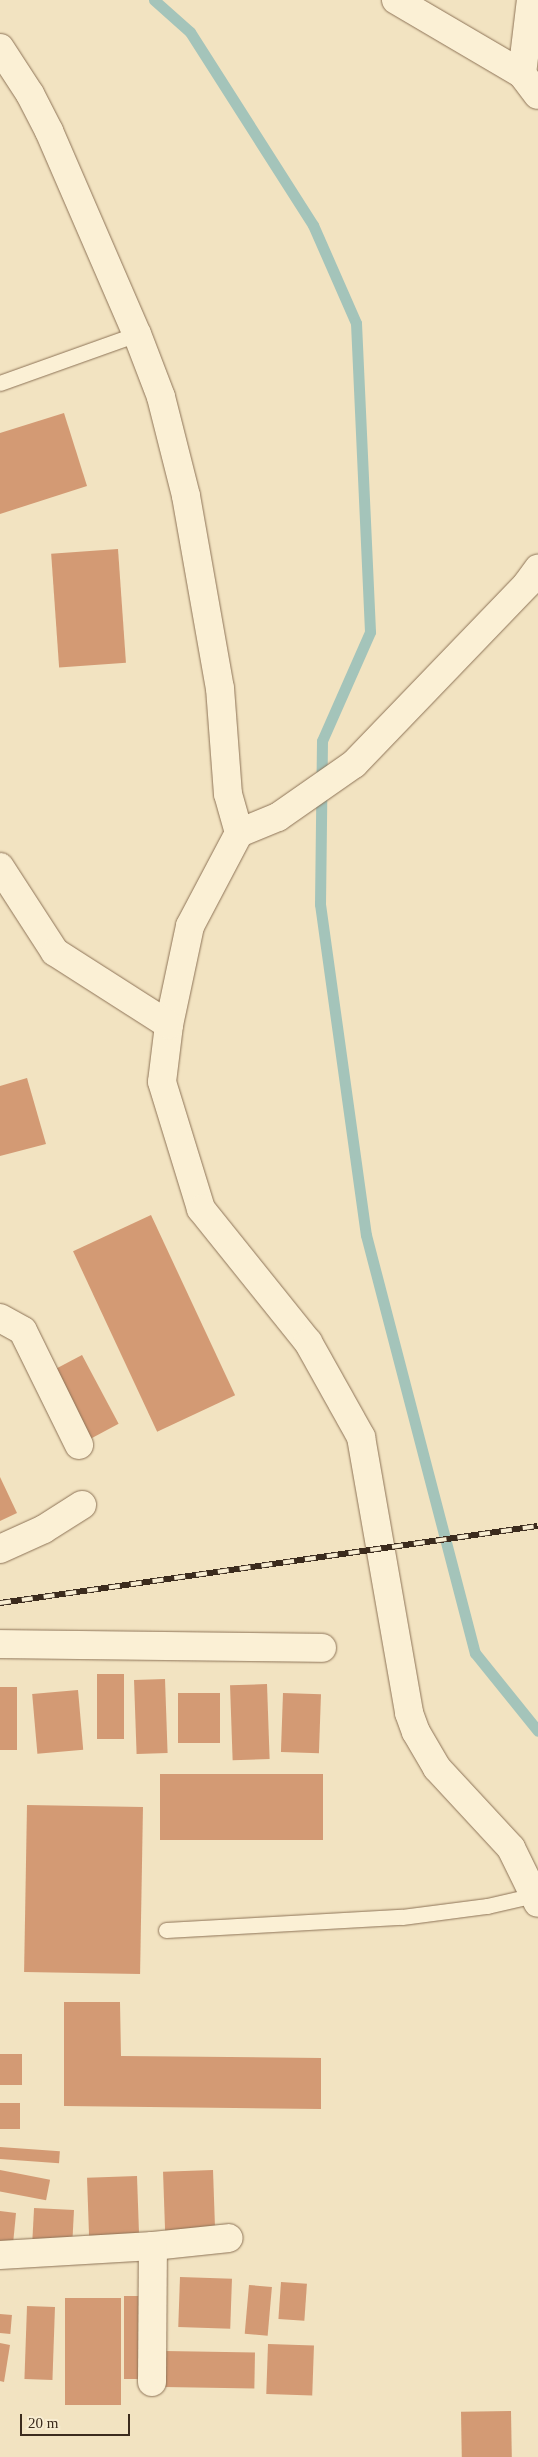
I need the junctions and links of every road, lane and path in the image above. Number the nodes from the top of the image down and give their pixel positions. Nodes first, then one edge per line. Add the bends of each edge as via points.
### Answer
1 (396, 0) edge
2 (531, 0) edge
3 (0, 48) edge
4 (530, 85) edge
5 (137, 334) junction
6 (0, 384) edge
7 (538, 569) edge
8 (239, 833) junction
9 (0, 867) edge
10 (168, 1025) junction
11 (0, 1318) edge
12 (79, 1444) dead end
13 (82, 1505) dead end
14 (0, 1549) edge
15 (0, 1644) edge
16 (322, 1648) dead end
17 (537, 1899) edge
18 (166, 1930) dead end
19 (229, 2238) dead end
20 (153, 2246) junction
21 (0, 2255) edge
22 (152, 2382) dead end

1 - 4 street
2 - 4 street
3 - 5 street via 30,94 48,131
5 - 6 lane
5 - 8 street via 161,397 186,496 220,688 228,794
7 - 8 street via 354,764 278,817
8 - 10 street via 190,926
9 - 10 street via 55,952
10 - 17 street via 162,1082 201,1209 308,1342 361,1437 408,1704 416,1732 437,1768 511,1848
11 - 12 street via 23,1331
13 - 14 street via 44,1530
15 - 16 street
17 - 18 lane via 402,1918
19 - 20 street
20 - 21 street
20 - 22 street

